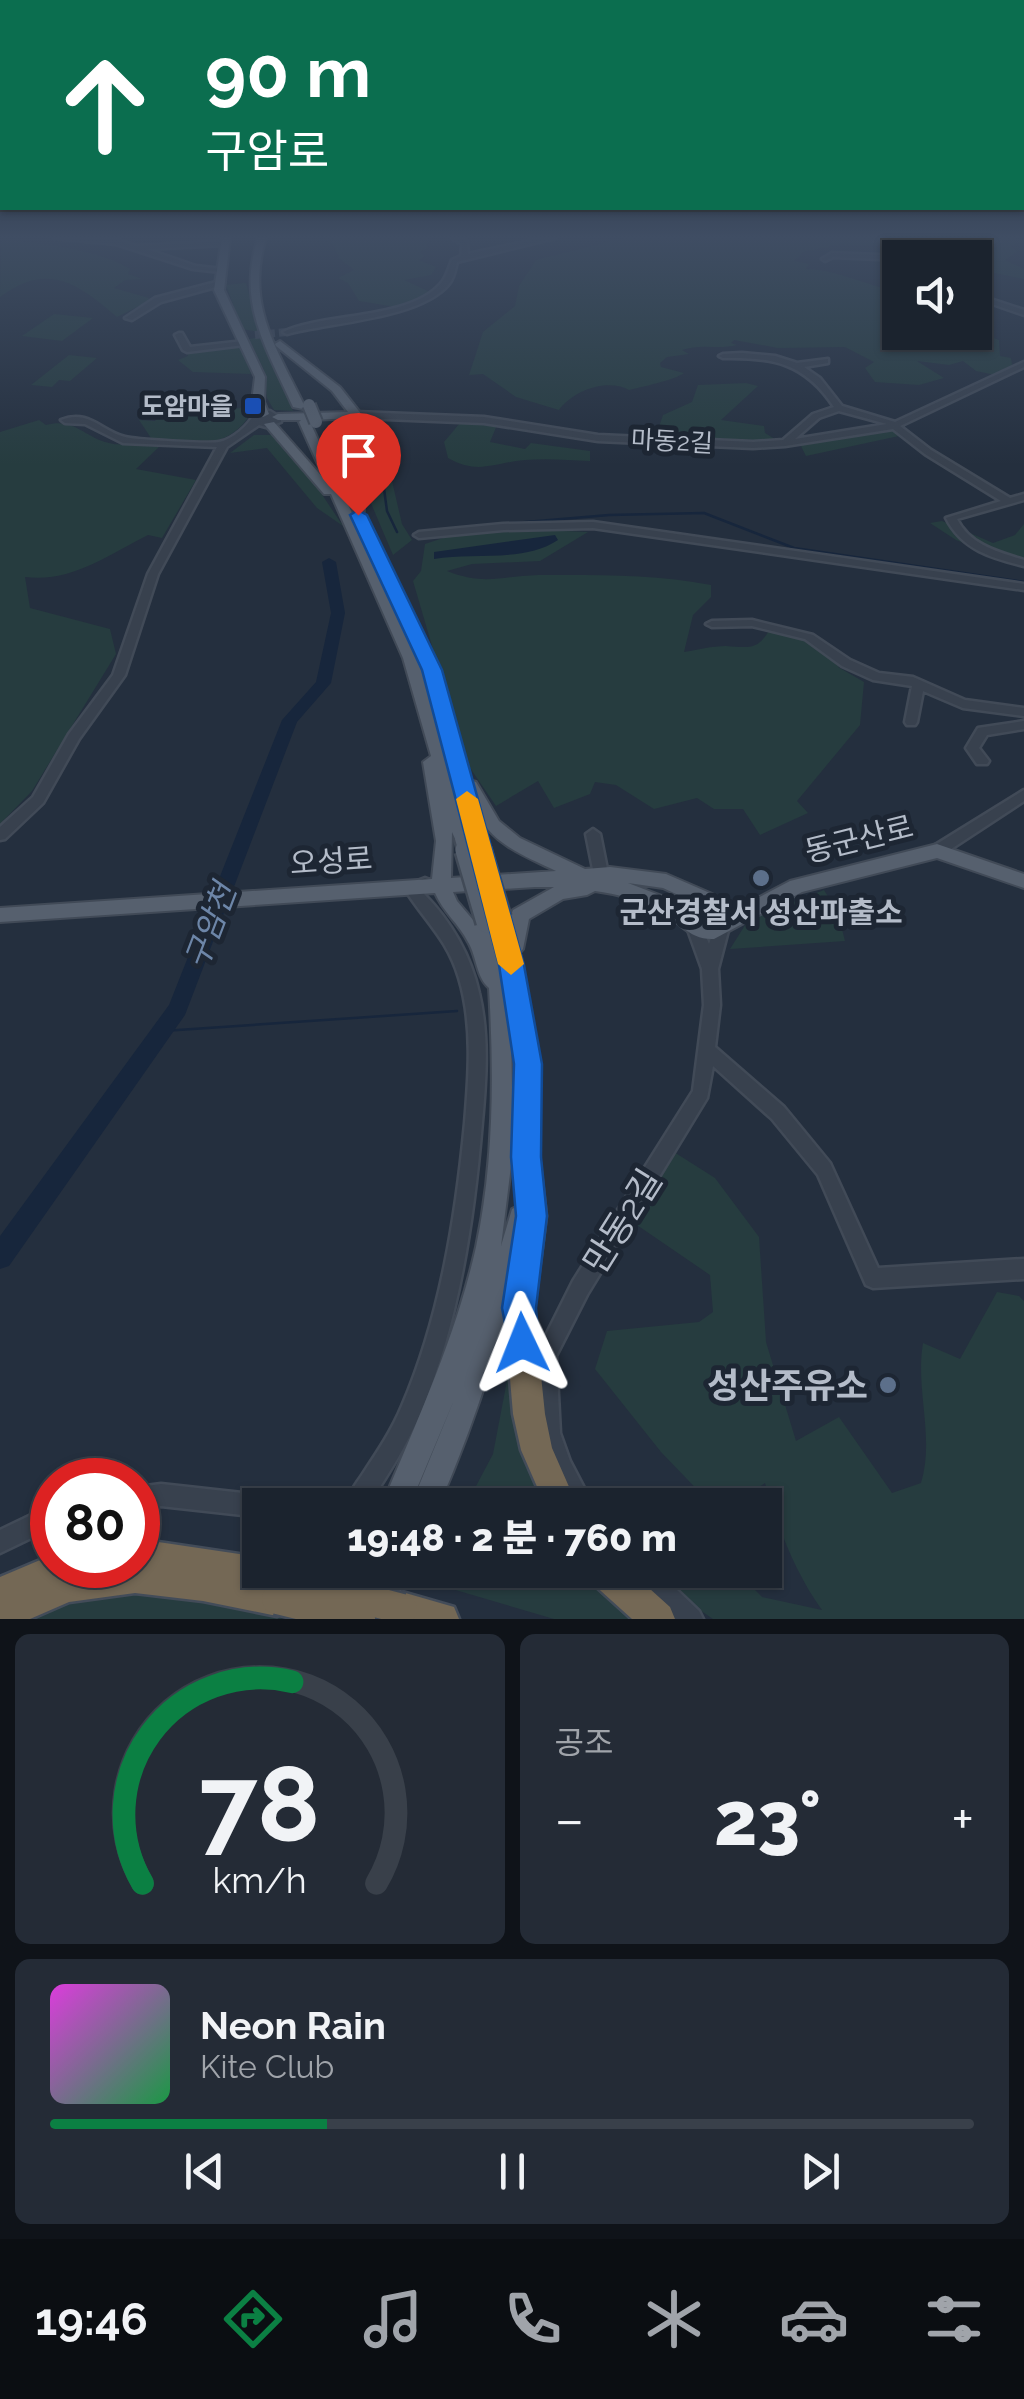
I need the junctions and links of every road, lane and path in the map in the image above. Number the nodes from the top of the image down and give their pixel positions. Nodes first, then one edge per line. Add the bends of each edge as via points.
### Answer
1 (136, 314) edge
2 (228, 314) edge
3 (259, 314) edge
4 (266, 314) edge
5 (371, 314) edge
6 (129, 318) dead end
7 (288, 332) tunnel mouth
8 (255, 334) tunnel mouth
9 (179, 335) dead end
10 (242, 339) junction
11 (280, 344) junction
12 (723, 356) dead end
13 (825, 361) dead end
14 (1024, 364) edge
15 (800, 365) junction
16 (304, 406) junction
17 (839, 408) junction
18 (356, 415) junction
19 (267, 419) junction
20 (66, 420) dead end
21 (311, 422) junction
22 (893, 426) junction
23 (785, 443) junction
24 (223, 445) junction
25 (1024, 497) edge
26 (1008, 501) junction
27 (358, 515) junction
28 (419, 536) dead end
29 (360, 544) junction
30 (1024, 563) edge
31 (1024, 587) edge
32 (712, 624) dead end
33 (918, 684) junction
34 (1024, 712) edge
35 (911, 722) dead end
36 (1024, 725) edge
37 (438, 740) junction
38 (982, 760) dead end
39 (461, 772) junction
40 (1024, 795) edge
41 (593, 834) dead end
42 (0, 836) edge
43 (469, 837) junction
44 (937, 851) junction
45 (579, 874) junction
46 (601, 874) junction
47 (535, 880) junction
48 (666, 882) junction
49 (1024, 882) edge
50 (433, 884) junction
51 (641, 896) junction
52 (716, 914) junction
53 (0, 916) edge
54 (681, 917) junction
55 (494, 920) junction
56 (512, 965) junction
57 (710, 969) junction
58 (500, 1005) junction
59 (708, 1051) junction
60 (526, 1157) junction
61 (1024, 1269) edge
62 (364, 1488) edge
63 (404, 1488) edge
64 (433, 1488) edge
65 (554, 1488) edge
66 (572, 1488) edge
67 (160, 1495) edge
68 (242, 1504) edge
69 (30, 1527) edge
70 (0, 1542) edge
71 (160, 1561) edge
72 (242, 1579) edge
73 (30, 1581) edge
74 (242, 1584) edge
75 (281, 1588) edge
76 (361, 1588) edge
77 (381, 1588) edge
78 (623, 1588) edge
79 (659, 1588) edge
80 (0, 1594) edge
81 (359, 1615) edge
82 (0, 1617) edge
83 (442, 1619) edge
84 (658, 1619) edge
85 (691, 1619) edge

1 - 6 street
2 - 10 main road
3 - 16 main road
4 - 11 main road
5 - 7 street
8 - 10 street
9 - 10 street via 187,350
10 - 19 main road via 260,377 258,402
11 - 16 main road
11 - 18 main road
12 - 15 street via 760,354
13 - 15 street
14 - 22 street, 마동2길
15 - 17 street via 826,385
16 - 21 main road
17 - 22 street
17 - 23 street via 816,416
18 - 19 main road
18 - 23 street, 마동2길 via 484,420 598,438
18 - 27 street via 363,440
19 - 24 street
19 - 29 main road via 316,475
20 - 24 street via 86,421 123,440
21 - 27 main road
21 - 29 main road
22 - 23 street, 마동2길
22 - 26 street
24 - 42 street via 153,574 119,674 38,800
25 - 26 street
26 - 30 street via 951,518 973,545
27 - 39 main road via 432,670
28 - 31 street via 594,525
29 - 37 main road via 411,658
32 - 33 street via 752,623 809,637 858,670
33 - 34 street via 963,704
33 - 35 street
36 - 38 street via 983,730 972,748
37 - 43 main road
37 - 50 main road via 431,762 445,841
39 - 43 main road
39 - 45 main road via 494,826
40 - 44 street, 동군산로
41 - 46 street
43 - 55 main road, bridge
44 - 49 main road
44 - 52 main road, 동군산로
45 - 46 main road, 오성로
45 - 47 main road, 오성로
46 - 48 main road, 오성로
47 - 50 main road, 오성로
47 - 51 main road via 588,880
48 - 52 main road, 오성로
48 - 54 main road
50 - 53 main road, 오성로
50 - 58 main road via 478,939
50 - 62 street via 415,894 434,912 462,961 474,1008 476,1089 460,1220 434,1345 413,1408
51 - 54 main road
51 - 56 main road via 585,888 543,900 514,926
52 - 54 main road
52 - 54 main road via 685,906
52 - 57 street
54 - 57 street
55 - 56 main road
55 - 58 main road
56 - 60 main road via 528,1064
57 - 59 street, 만동2길
58 - 63 main road via 496,1209 444,1399
59 - 61 street via 778,1113 824,1170 874,1278
59 - 66 street, 만동2길 via 701,1093 546,1354 549,1432
60 - 64 main road via 520,1214 492,1330
60 - 65 highway via 532,1216 519,1308 533,1432
67 - 68 street
69 - 70 street
71 - 72 highway
73 - 80 highway
74 - 82 highway via 152,1574 94,1576 34,1595
75 - 81 highway, bridge
76 - 81 main road
77 - 81 main road
78 - 84 highway
79 - 85 street
81 - 83 highway

